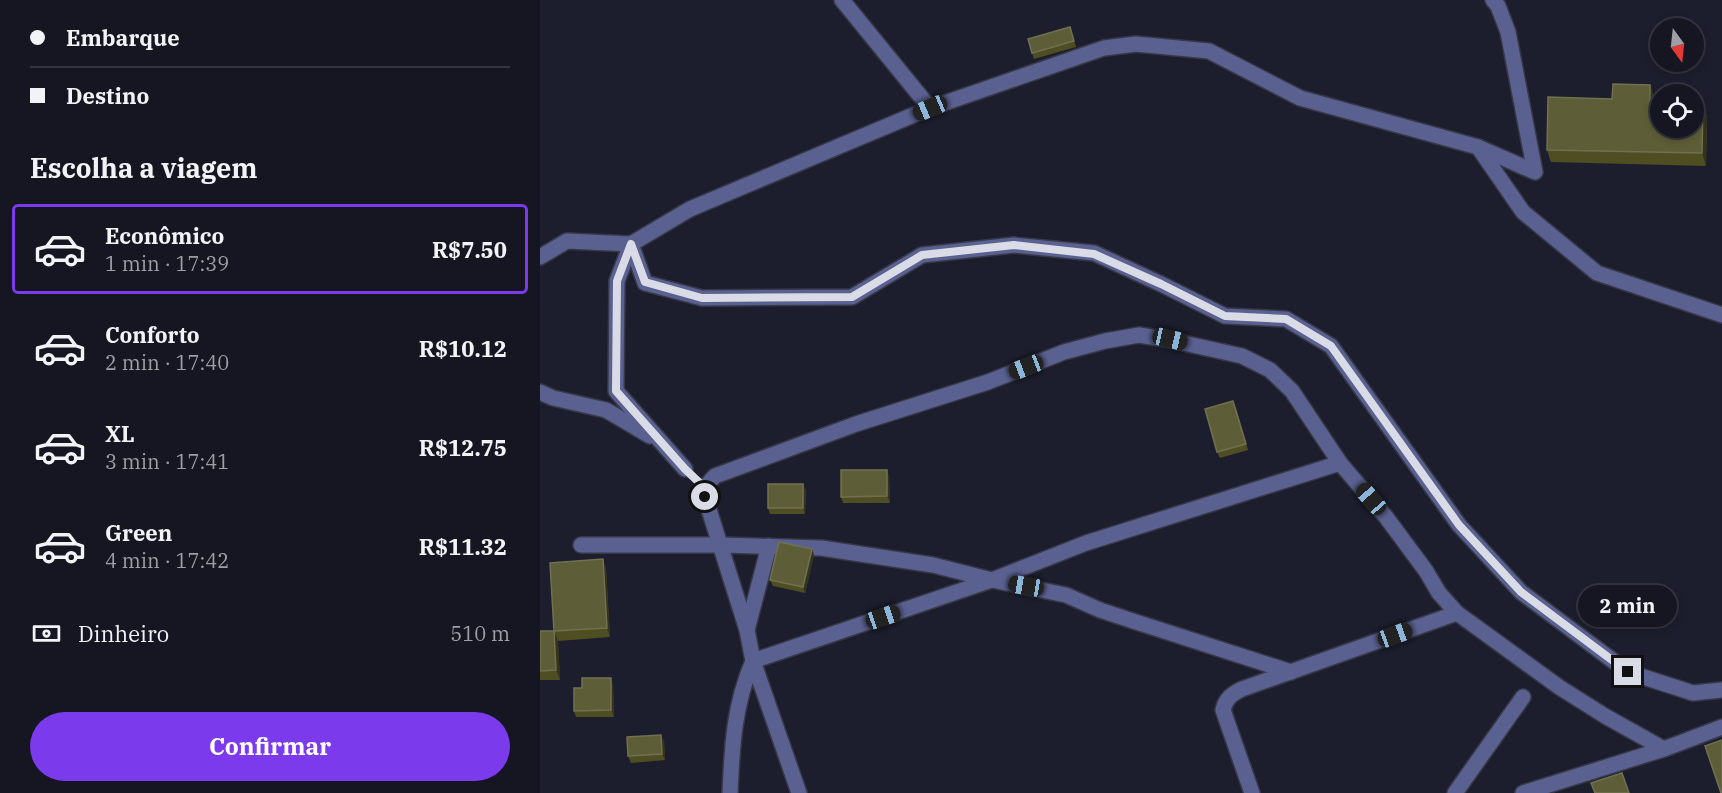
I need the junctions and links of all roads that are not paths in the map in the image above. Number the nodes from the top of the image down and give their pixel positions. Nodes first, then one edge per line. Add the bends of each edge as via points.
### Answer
1 (842, 0) edge
2 (1493, 0) edge
3 (930, 108) junction
4 (1478, 147) junction
5 (631, 244) junction
6 (540, 257) edge
7 (1722, 315) edge
8 (540, 392) edge
9 (1340, 463) junction
10 (685, 469) junction
11 (705, 488) junction
12 (580, 545) dead end
13 (721, 545) junction
14 (769, 546) junction
15 (992, 580) junction
16 (1457, 613) junction
17 (747, 630) junction
18 (753, 661) junction
19 (1291, 672) junction
20 (1722, 690) edge
21 (1523, 697) dead end
22 (1722, 727) edge
23 (1664, 749) junction
24 (730, 793) edge
25 (799, 793) edge
26 (1252, 793) edge
27 (1455, 793) edge
28 (1523, 793) edge

1 - 3 street
2 - 4 street via 1508,32 1534,172
3 - 4 street via 1104,48 1136,44 1209,51 1300,98
3 - 5 street via 690,209
4 - 7 street via 1523,212 1597,273
5 - 6 street via 567,242
5 - 10 street via 617,281 616,391
5 - 20 street via 645,282 702,298 852,297 922,255 1014,245 1094,254 1225,316 1286,319 1331,346 1459,525 1521,592 1628,672 1693,693
8 - 10 street via 606,410 648,435
9 - 11 street via 1292,391 1270,370 1242,356 1138,335 1064,352 988,382 856,424 715,477
9 - 15 street via 1086,543
9 - 16 street via 1386,517
10 - 11 street
11 - 13 street
12 - 13 street
13 - 14 street
13 - 17 street
14 - 15 street via 864,554
14 - 17 street
15 - 18 street
15 - 19 street via 1066,595 1100,610
16 - 19 street
16 - 23 street via 1559,687
17 - 18 street
18 - 24 street via 736,712
18 - 25 street
19 - 26 street via 1242,689 1225,702 1223,710
21 - 27 street
22 - 23 street
23 - 28 street

